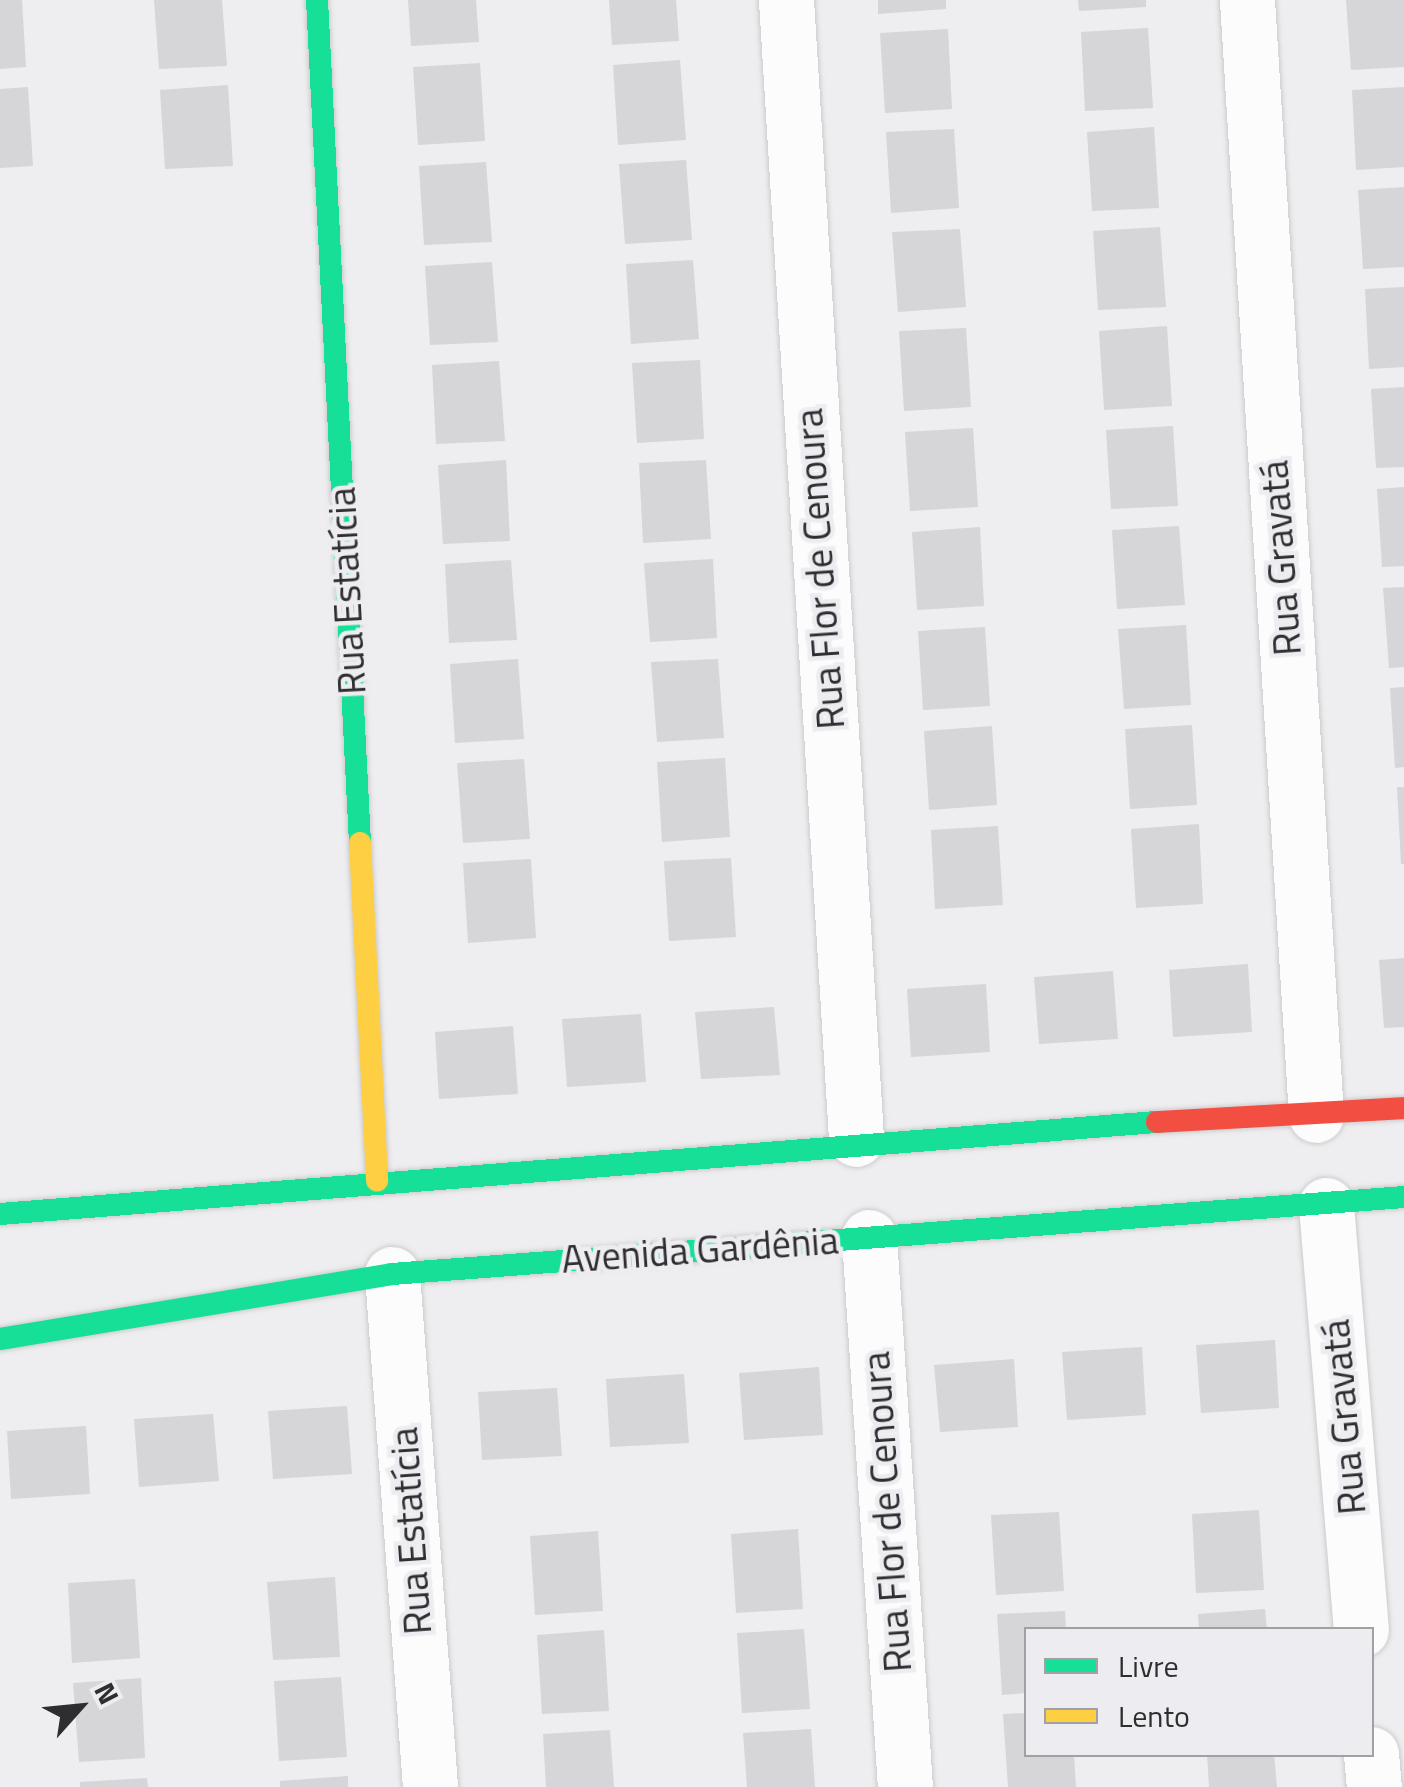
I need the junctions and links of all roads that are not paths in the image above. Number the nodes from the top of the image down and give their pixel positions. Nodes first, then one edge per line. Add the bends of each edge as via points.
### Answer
1 (317, 0) edge
2 (786, 0) edge
3 (1247, 0) edge
4 (1404, 1108) edge
5 (1316, 1115) junction
6 (856, 1139) junction
7 (377, 1181) junction
8 (1404, 1197) edge
9 (1326, 1205) junction
10 (0, 1214) edge
11 (869, 1238) junction
12 (392, 1274) junction
13 (0, 1338) edge
14 (1361, 1627) edge
15 (1371, 1757) edge
16 (430, 1787) edge
17 (905, 1787) edge
18 (1374, 1787) edge

1 - 7 street, Rua Estatícia
2 - 6 street, Rua Flor de Cenoura
3 - 5 street, Rua Gravatá
4 - 5 street
5 - 6 street
6 - 7 street
7 - 10 street
8 - 9 street, Avenida Gardênia
9 - 11 street, Avenida Gardênia
9 - 14 street, Rua Gravatá
11 - 12 street, Avenida Gardênia
11 - 17 street, Rua Flor de Cenoura
12 - 13 street, Avenida Gardênia
12 - 16 street, Rua Estatícia
15 - 18 street

